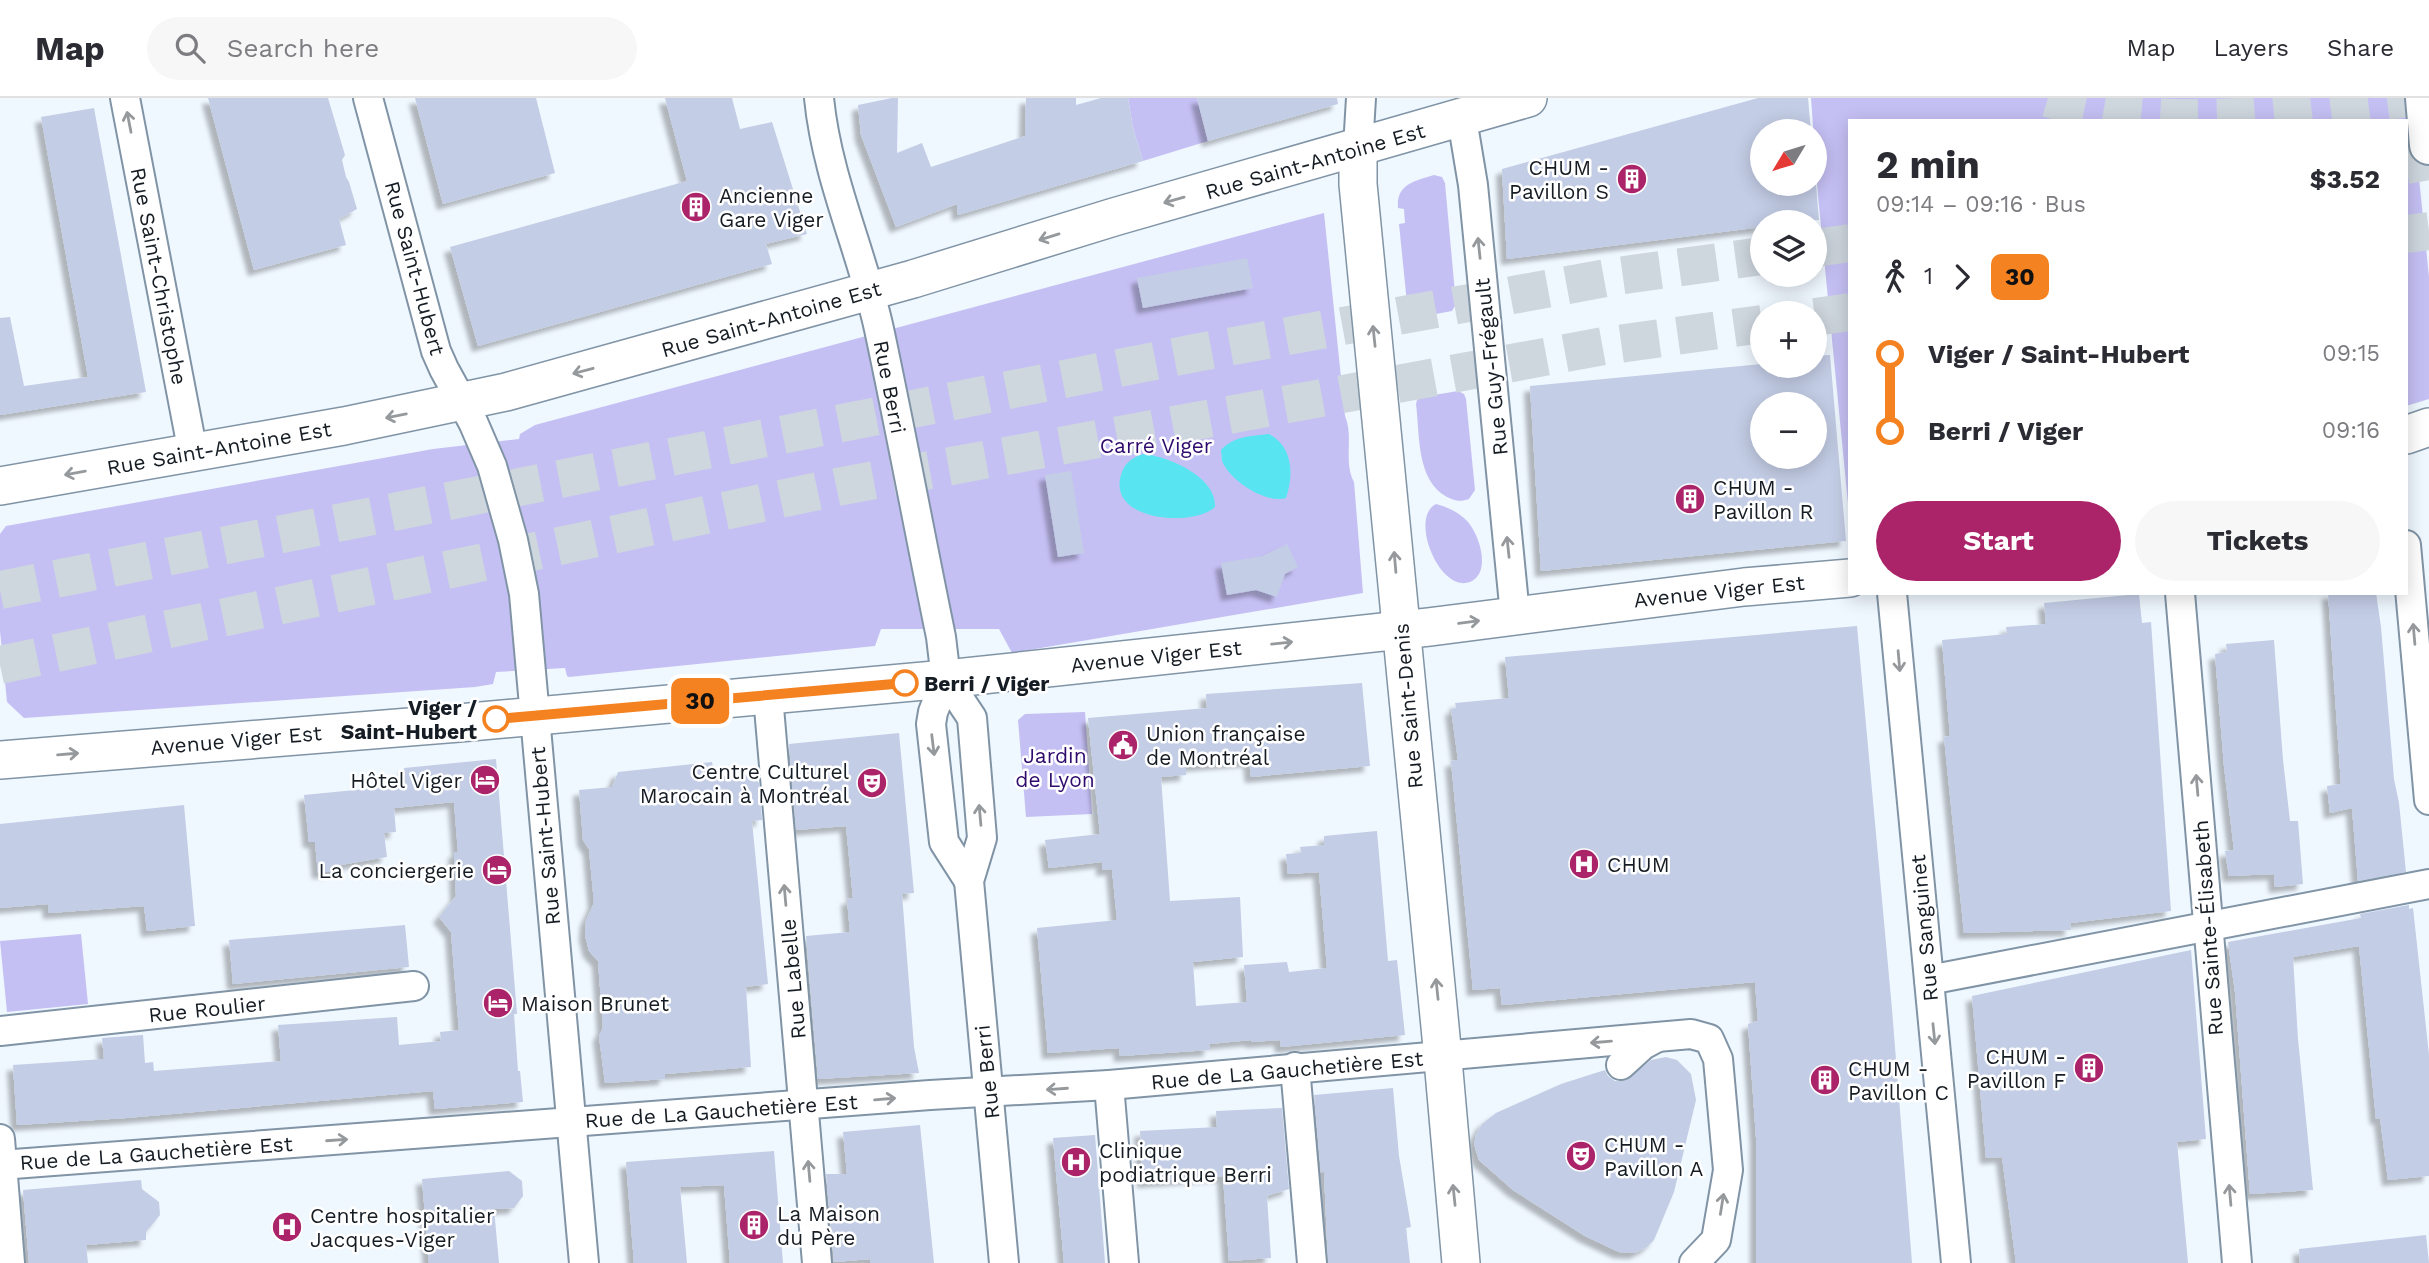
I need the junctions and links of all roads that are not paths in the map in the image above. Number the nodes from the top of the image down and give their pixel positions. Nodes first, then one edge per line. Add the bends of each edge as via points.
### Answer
1 (125, 98) edge
2 (368, 98) edge
3 (819, 98) edge
4 (1361, 98) edge
5 (1528, 98) edge
6 (2425, 98) edge
7 (1462, 119) junction
8 (2429, 145) edge
9 (1358, 148) junction
10 (869, 291) junction
11 (463, 403) junction
12 (2429, 427) edge
13 (2408, 434) edge
14 (193, 453) junction
15 (0, 486) edge
16 (2408, 567) edge
17 (1848, 578) edge
18 (1892, 595) edge
19 (2180, 595) edge
20 (1515, 615) junction
21 (1401, 630) junction
22 (946, 679) junction
23 (768, 696) junction
24 (534, 716) junction
25 (0, 760) edge
26 (2429, 800) edge
27 (969, 881) junction
28 (2429, 884) edge
29 (2207, 926) junction
30 (1928, 980) junction
31 (414, 986) dead end
32 (0, 1031) edge
33 (1660, 1036) junction
34 (1443, 1056) junction
35 (1621, 1065) dead end
36 (1295, 1068) junction
37 (1109, 1085) junction
38 (989, 1093) junction
39 (804, 1105) junction
40 (572, 1122) junction
41 (1, 1157) edge
42 (10, 1263) edge
43 (584, 1263) edge
44 (817, 1263) edge
45 (1004, 1263) edge
46 (1124, 1263) edge
47 (1312, 1263) edge
48 (1461, 1263) edge
49 (1694, 1263) edge
50 (1956, 1263) edge
51 (2237, 1263) edge

14 -> 1 street, Rue Saint-Christophe
2 - 11 street, Rue Saint-Hubert via 436,351
3 - 10 street, Rue Berri via 833,180
4 - 9 street
5 - 7 main road, Rue Saint-Antoine Est
6 - 8 highway
7 - 9 main road, Rue Saint-Antoine Est
20 -> 7 street, Rue Guy-Frégault via 1473,185
9 -> 10 main road, Rue Saint-Antoine Est
21 -> 9 main road, Rue Saint-Denis
10 -> 11 main road, Rue Saint-Antoine Est
10 - 22 street, Rue Berri
11 -> 14 main road, Rue Saint-Antoine Est
11 - 24 street, Rue Saint-Hubert via 492,466 513,540 524,594
12 - 13 main road
14 -> 15 main road, Rue Saint-Antoine Est
26 -> 16 street
17 - 20 main road, Avenue Viger Est
18 -> 30 street, Rue Sanguinet
29 -> 19 street, Rue Sainte-Élisabeth
21 -> 20 main road, Avenue Viger Est
22 -> 21 main road, Avenue Viger Est
34 -> 21 main road, Rue Saint-Denis
22 - 23 main road, Avenue Viger Est
27 -> 22 street, Rue Berri via 982,838 972,718
22 -> 27 street, Rue Berri via 931,724 944,842
23 - 24 main road, Avenue Viger Est
39 -> 23 street, Rue Labelle
25 -> 24 main road, Avenue Viger Est
24 - 40 street, Rue Saint-Hubert
27 - 38 street, Rue Berri
28 - 29 street
29 - 30 street via 2152,926
51 -> 29 street, Rue Sainte-Élisabeth
30 -> 50 street, Rue Sanguinet
31 - 32 street, Rue Roulier
33 -> 34 street, Rue de La Gauchetière Est
33 - 35 street
49 -> 33 street, Rue de La Gauchetière Est via 1716,1240 1728,1170 1718,1059 1709,1039 1690,1034
34 - 36 street, Rue de La Gauchetière Est
48 -> 34 main road, Rue Saint-Denis
36 - 37 street, Rue de La Gauchetière Est
36 - 47 street
37 -> 38 street, Rue de La Gauchetière Est
37 - 46 street
39 -> 38 street, Rue de La Gauchetière Est
38 - 45 street, Rue Berri
39 - 40 street, Rue de La Gauchetière Est
44 -> 39 street, Rue Labelle
41 -> 40 street, Rue de La Gauchetière Est
40 - 43 street, Rue Saint-Hubert
41 - 42 street

